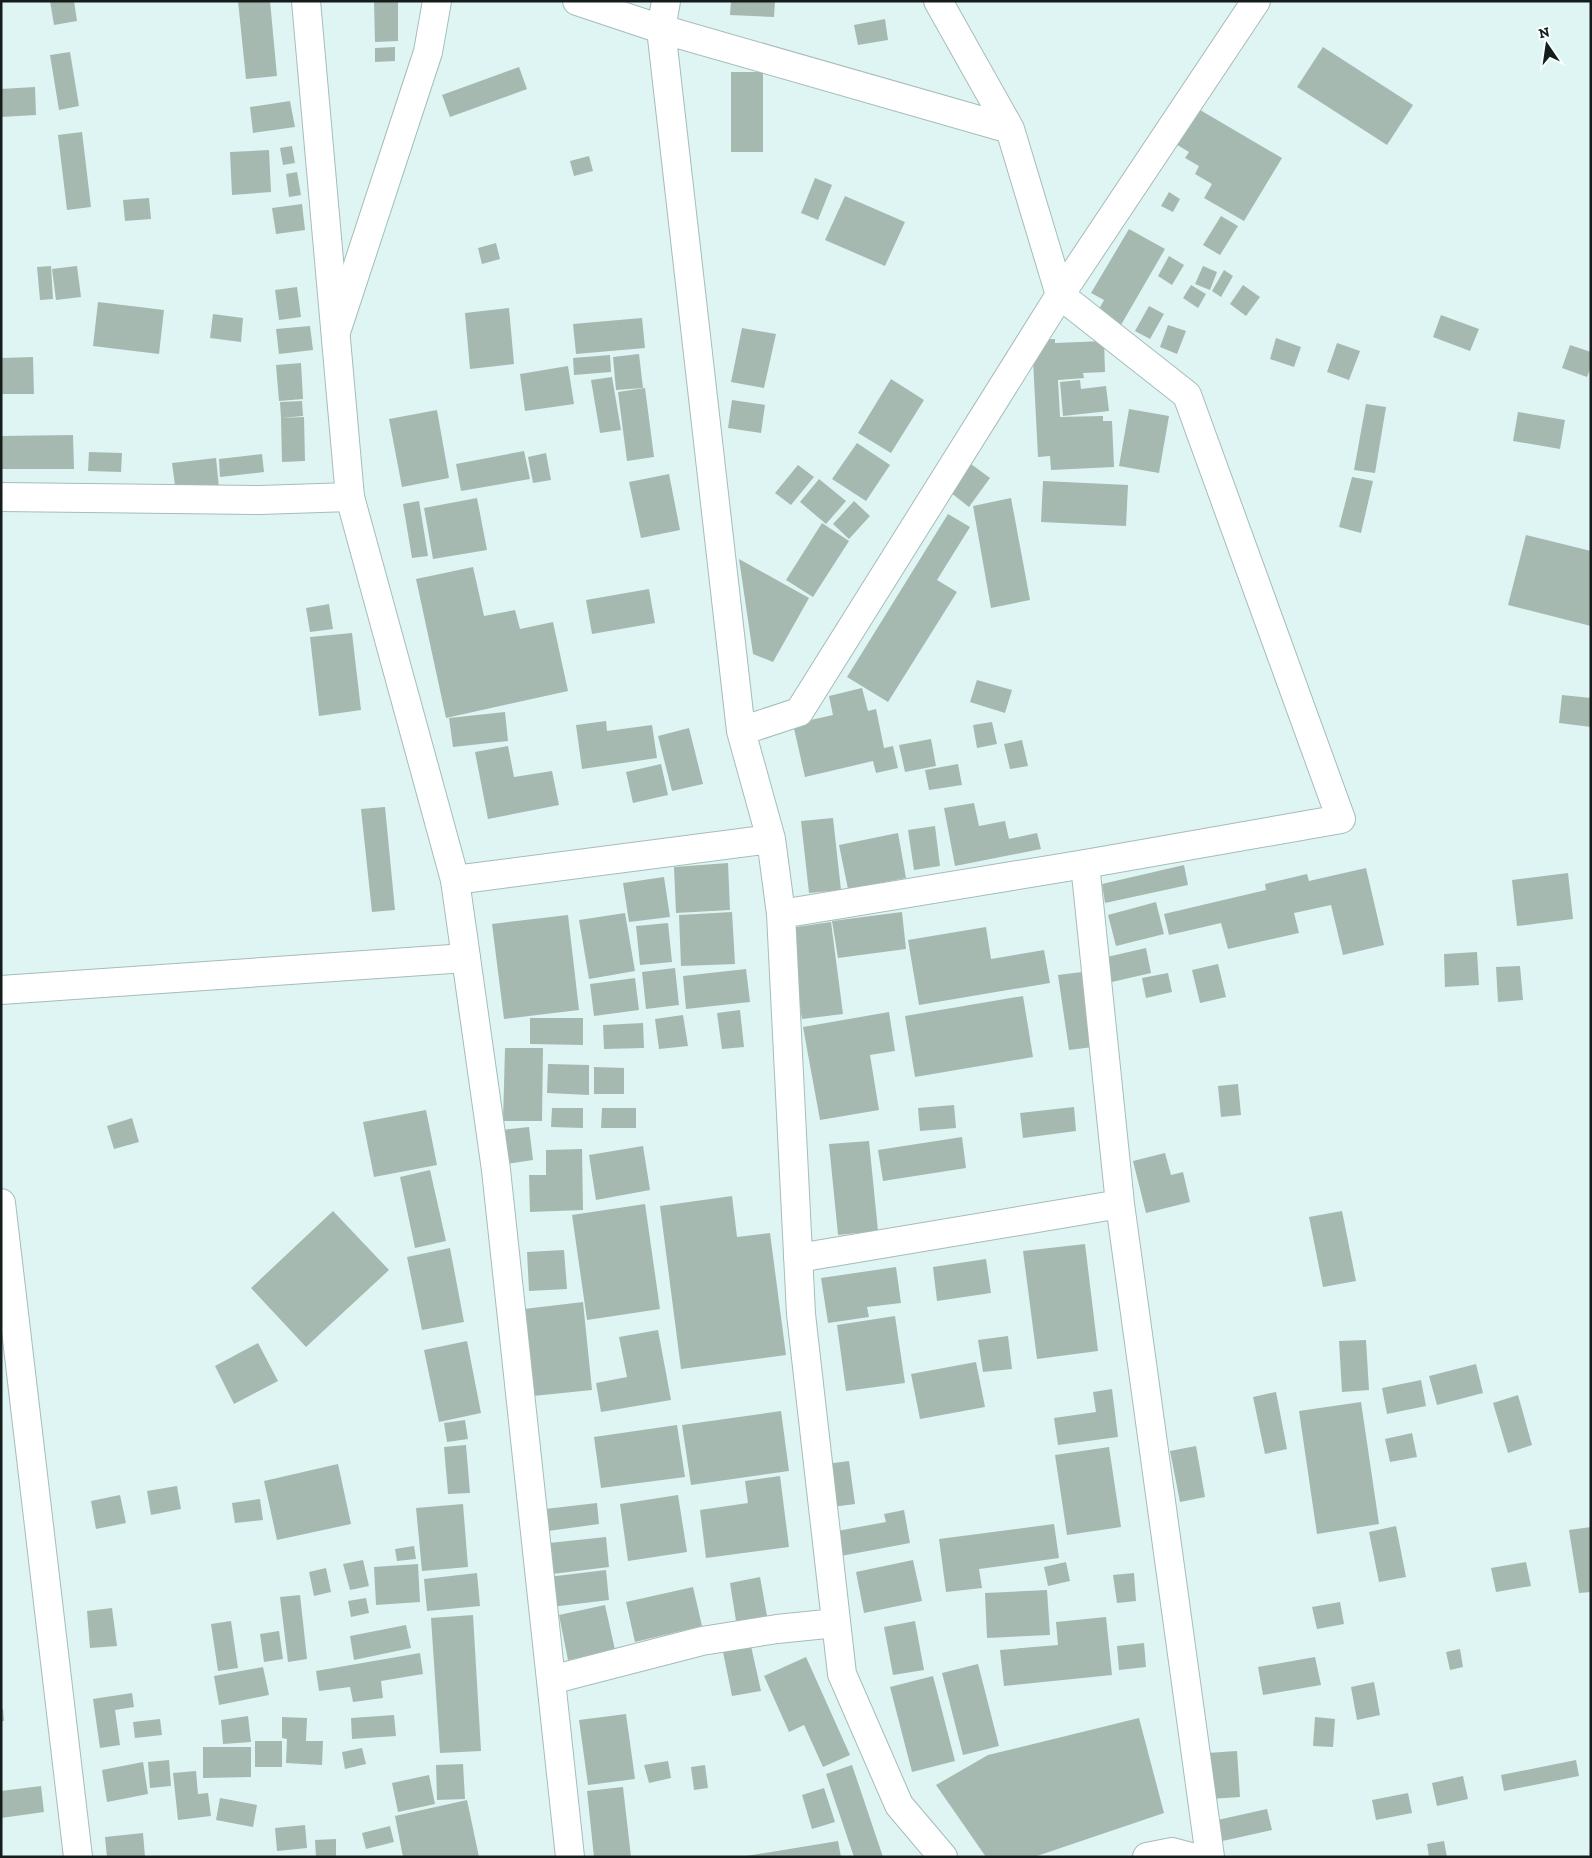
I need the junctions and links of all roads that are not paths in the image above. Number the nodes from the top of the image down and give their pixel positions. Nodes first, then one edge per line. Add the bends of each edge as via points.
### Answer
1 (306, 1) edge
2 (436, 1) edge
3 (577, 1) edge
4 (666, 1) edge
5 (938, 1) edge
6 (1256, 1) edge
7 (661, 29) junction
8 (1010, 129) junction
9 (1060, 295) junction
10 (336, 332) junction
11 (1, 497) edge
12 (350, 497) junction
13 (741, 731) junction
14 (771, 839) junction
15 (1085, 864) junction
16 (455, 880) junction
17 (781, 914) junction
18 (466, 958) junction
19 (1, 990) edge
20 (1, 1203) edge
21 (1120, 1204) junction
22 (798, 1258) junction
23 (836, 1623) junction
24 (550, 1680) junction
25 (78, 1857) edge
26 (570, 1857) edge
27 (943, 1857) edge
28 (1148, 1857) edge
29 (1191, 1857) edge
30 (1210, 1857) edge

1 - 10 street
2 - 10 street via 428,52
3 - 7 street
4 - 7 street
5 - 8 street
6 - 9 street
7 - 8 street
7 - 13 street
8 - 9 street
9 - 13 street via 799,712
9 - 15 street via 1187,395 1341,819
10 - 12 street
11 - 12 street via 260,500
12 - 16 street
13 - 14 street
14 - 16 street
14 - 17 street
15 - 17 street
15 - 21 street
16 - 18 street
17 - 22 street
18 - 19 street
18 - 24 street via 496,1170
20 - 25 street
21 - 22 street
21 - 30 street
22 - 23 street via 801,1314
23 - 24 street via 702,1642
23 - 27 street via 842,1674 899,1805
24 - 26 street
28 - 29 street via 1172,1852

